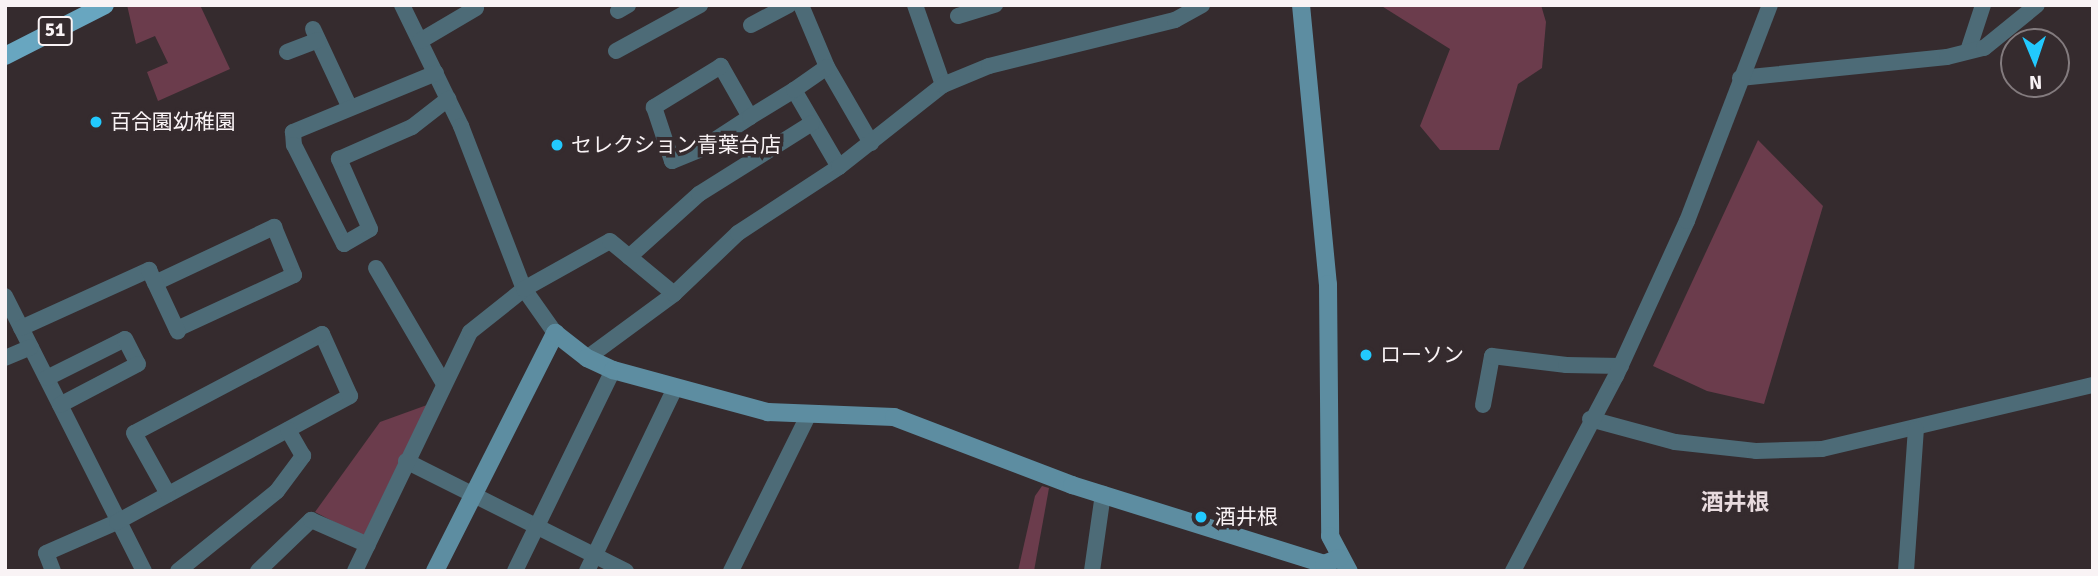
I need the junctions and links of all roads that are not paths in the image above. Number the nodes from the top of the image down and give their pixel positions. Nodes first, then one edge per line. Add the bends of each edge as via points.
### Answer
1 (105, 5) edge
2 (402, 5) edge
3 (700, 5) edge
4 (789, 5) edge
5 (801, 5) edge
6 (915, 5) edge
7 (1202, 5) edge
8 (1301, 5) edge
9 (1770, 5) edge
10 (1983, 5) edge
11 (2037, 5) edge
12 (984, 7) edge
13 (476, 8) dead end
14 (958, 16) dead end
15 (751, 25) dead end
16 (420, 41) junction
17 (616, 51) dead end
18 (1968, 51) junction
19 (287, 52) dead end
20 (6, 55) edge
21 (827, 67) junction
22 (436, 73) junction
23 (1740, 78) junction
24 (943, 86) junction
25 (794, 90) junction
26 (448, 99) junction
27 (350, 108) junction
28 (750, 117) junction
29 (812, 123) junction
30 (872, 143) junction
31 (839, 167) junction
32 (629, 257) junction
33 (376, 268) dead end
34 (155, 283) junction
35 (524, 289) junction
36 (674, 294) junction
37 (5, 296) edge
38 (22, 328) junction
39 (555, 334) junction
40 (31, 347) junction
41 (5, 358) edge
42 (587, 358) junction
43 (1621, 366) junction
44 (613, 370) junction
45 (47, 378) junction
46 (444, 384) junction
47 (2093, 385) edge
48 (675, 388) junction
49 (60, 405) junction
50 (1483, 405) dead end
51 (808, 416) junction
52 (1590, 419) junction
53 (1916, 429) junction
54 (288, 430) junction
55 (406, 461) junction
56 (472, 494) junction
57 (1103, 494) junction
58 (167, 495) junction
59 (117, 522) junction
60 (538, 524) junction
61 (368, 545) junction
62 (594, 555) junction
63 (1334, 566) edge
64 (53, 571) edge
65 (144, 571) edge
66 (178, 571) edge
67 (258, 571) edge
68 (355, 571) edge
69 (435, 571) edge
70 (515, 571) edge
71 (587, 571) edge
72 (626, 571) edge
73 (731, 571) edge
74 (1092, 571) edge
75 (1513, 571) edge
76 (1906, 571) edge

1 - 20 main road, 51
2 - 16 street
3 - 17 street
4 - 15 street
5 - 21 street
6 - 24 street
7 - 24 street via 1175,20 989,66
8 - 63 street via 1328,284
9 - 23 street
10 - 18 street
11 - 18 street via 1984,48
12 - 14 street
13 - 16 street
16 - 22 street
18 - 23 street
19 - 27 street via 315,34
21 - 25 street
21 - 30 street
22 - 26 street
22 - 27 street
23 - 43 street via 1687,221
24 - 30 street
25 - 28 street
25 - 29 street
26 - 27 street via 412,127 339,159 370,229 344,244 292,136 296,130
26 - 35 street
28 - 28 street via 673,161 654,107 721,66
29 - 31 street
29 - 32 street via 699,194
30 - 31 street
31 - 36 street via 738,233
32 - 35 street via 610,241
32 - 36 street
33 - 46 street via 389,306
34 - 34 street via 177,330 294,275 274,227
34 - 38 street via 149,270
35 - 39 street
35 - 46 street via 470,332
36 - 42 street
37 - 38 street
38 - 40 street
39 - 42 street
39 - 56 street
40 - 41 street
40 - 45 street
42 - 44 street
43 - 50 street via 1492,356
43 - 52 street
44 - 48 street
44 - 60 street
45 - 49 street
45 - 49 street via 125,339 138,364
46 - 55 street
47 - 53 street
48 - 51 street via 768,412
48 - 62 street
49 - 59 street
51 - 57 street via 894,417
51 - 73 street
52 - 53 street via 1675,442 1756,451 1822,449
52 - 75 street
53 - 76 street
54 - 58 street
54 - 58 street via 350,396 322,334 134,433
54 - 66 street via 303,456 277,491
55 - 56 street
55 - 61 street
56 - 60 street
56 - 69 street
57 - 63 street
57 - 74 street
58 - 59 street
59 - 64 street via 46,553
59 - 65 street
60 - 62 street
60 - 70 street
61 - 67 street via 311,520
61 - 68 street
62 - 71 street
62 - 72 street

